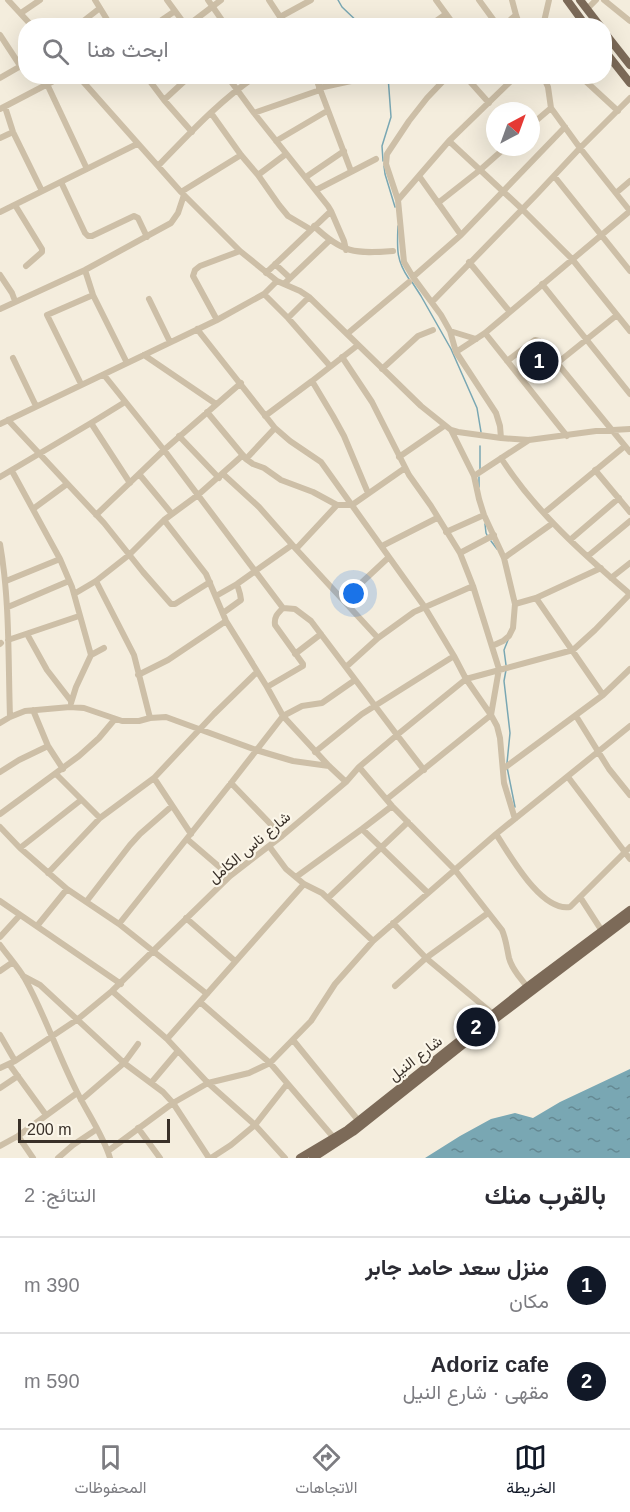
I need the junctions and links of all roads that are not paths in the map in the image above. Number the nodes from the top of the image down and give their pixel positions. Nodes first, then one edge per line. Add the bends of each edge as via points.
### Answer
1 (8, 0) edge
2 (40, 0) edge
3 (95, 0) edge
4 (167, 0) edge
5 (208, 0) edge
6 (221, 0) edge
7 (269, 0) edge
8 (311, 0) edge
9 (436, 0) edge
10 (479, 0) edge
11 (512, 0) edge
12 (549, 0) edge
13 (567, 0) edge
14 (580, 0) edge
15 (596, 0) edge
16 (604, 0) edge
17 (212, 6) junction
18 (100, 8) junction
19 (587, 9) junction
20 (175, 11) junction
21 (21, 14) junction
22 (446, 14) junction
23 (516, 15) junction
24 (280, 17) joint
25 (25, 18) edge
26 (87, 18) edge
27 (106, 18) edge
28 (165, 18) edge
29 (180, 18) edge
30 (196, 18) edge
31 (220, 18) edge
32 (440, 18) edge
33 (449, 18) edge
34 (492, 18) edge
35 (512, 18) edge
36 (517, 18) edge
37 (545, 18) edge
38 (580, 18) edge
39 (594, 18) edge
40 (630, 21) edge
41 (0, 35) edge
42 (612, 42) edge
43 (18, 58) edge
44 (612, 60) edge
45 (630, 65) edge
46 (18, 68) edge
47 (0, 78) edge
48 (630, 83) edge
49 (47, 84) joint
50 (85, 84) edge
51 (152, 84) edge
52 (181, 84) edge
53 (233, 84) edge
54 (244, 84) edge
55 (318, 84) edge
56 (341, 84) edge
57 (440, 84) edge
58 (472, 84) edge
59 (508, 84) edge
60 (547, 84) edge
61 (589, 84) edge
62 (237, 89) junction
63 (320, 89) junction
64 (630, 98) edge
65 (164, 100) junction
66 (488, 102) edge
67 (490, 102) edge
68 (486, 106) edge
69 (3, 108) edge
70 (551, 108) junction
71 (327, 111) junction
72 (618, 111) junction
73 (211, 112) junction
74 (254, 113) junction
75 (540, 117) edge
76 (565, 127) junction
77 (13, 132) junction
78 (192, 132) junction
79 (0, 138) edge
80 (276, 141) junction
81 (450, 141) junction
82 (137, 144) junction
83 (580, 148) junction
84 (344, 151) junction
85 (286, 154) junction
86 (241, 155) junction
87 (496, 156) edge
88 (376, 159) dead end
89 (158, 166) junction
90 (87, 169) junction
91 (480, 170) junction
92 (351, 171) junction
93 (258, 176) junction
94 (419, 176) junction
95 (554, 176) junction
96 (306, 177) junction
97 (630, 181) edge
98 (61, 182) junction
99 (316, 190) junction
100 (42, 191) junction
101 (503, 192) junction
102 (183, 193) junction
103 (616, 193) junction
104 (398, 200) junction
105 (438, 203) junction
106 (15, 205) junction
107 (522, 209) junction
108 (331, 211) junction
109 (630, 211) edge
110 (0, 212) edge
111 (312, 228) junction
112 (461, 235) junction
113 (601, 235) junction
114 (147, 237) junction
115 (330, 240) junction
116 (346, 250) junction
117 (240, 251) junction
118 (393, 251) dead end
119 (572, 259) junction
120 (470, 262) junction
121 (275, 264) junction
122 (26, 266) dead end
123 (85, 270) junction
124 (630, 271) edge
125 (266, 273) junction
126 (1, 277) edge
127 (290, 278) junction
128 (411, 280) junction
129 (277, 281) junction
130 (284, 284) junction
131 (542, 284) junction
132 (264, 294) junction
133 (93, 295) junction
134 (309, 297) junction
135 (149, 299) dead end
136 (15, 302) junction
137 (432, 302) junction
138 (0, 309) edge
139 (510, 312) junction
140 (617, 315) junction
141 (288, 318) junction
142 (217, 320) junction
143 (197, 329) junction
144 (433, 330) dead end
145 (450, 331) junction
146 (630, 331) edge
147 (485, 333) junction
148 (347, 334) junction
149 (476, 339) junction
150 (586, 339) junction
151 (170, 342) junction
152 (358, 345) junction
153 (456, 352) junction
154 (144, 355) junction
155 (342, 357) junction
156 (13, 358) dead end
157 (507, 361) junction
158 (127, 363) junction
159 (556, 364) junction
160 (330, 366) junction
161 (382, 369) junction
162 (104, 375) junction
163 (312, 381) junction
164 (241, 383) junction
165 (81, 384) junction
166 (630, 394) edge
167 (125, 402) junction
168 (216, 404) junction
169 (36, 406) junction
170 (207, 412) junction
171 (265, 416) junction
172 (8, 420) junction
173 (91, 423) junction
174 (0, 424) edge
175 (444, 426) junction
176 (275, 428) junction
177 (451, 429) junction
178 (630, 429) edge
179 (611, 430) junction
180 (179, 436) junction
181 (567, 436) junction
182 (501, 438) junction
183 (529, 440) junction
184 (625, 446) junction
185 (164, 450) junction
186 (630, 452) edge
187 (39, 454) junction
188 (245, 457) junction
189 (399, 457) junction
190 (501, 458) junction
191 (405, 468) junction
192 (595, 470) junction
193 (12, 471) junction
194 (139, 474) junction
195 (221, 476) junction
196 (474, 476) junction
197 (0, 477) edge
198 (130, 483) junction
199 (67, 484) junction
200 (368, 493) junction
201 (198, 495) junction
202 (619, 498) junction
203 (337, 505) junction
204 (352, 505) junction
205 (33, 509) junction
206 (630, 512) edge
207 (544, 513) junction
208 (172, 514) junction
209 (96, 515) junction
210 (484, 515) junction
211 (437, 518) junction
212 (164, 520) junction
213 (630, 521) edge
214 (553, 523) junction
215 (446, 532) junction
216 (494, 535) junction
217 (570, 540) junction
218 (0, 544) edge
219 (382, 546) junction
220 (294, 547) junction
221 (460, 553) junction
222 (129, 555) junction
223 (588, 556) junction
224 (1, 557) edge
225 (389, 557) junction
226 (504, 558) junction
227 (60, 559) junction
228 (630, 563) edge
229 (601, 568) junction
230 (255, 572) junction
231 (611, 578) junction
232 (96, 580) junction
233 (6, 581) junction
234 (69, 581) junction
235 (210, 582) junction
236 (237, 585) junction
237 (473, 586) junction
238 (74, 594) junction
239 (630, 594) edge
240 (216, 596) junction
241 (536, 598) junction
242 (343, 600) junction
243 (515, 604) junction
244 (424, 606) junction
245 (8, 607) junction
246 (283, 608) junction
247 (223, 613) junction
248 (79, 616) junction
249 (226, 621) junction
250 (27, 634) junction
251 (321, 634) junction
252 (378, 638) junction
253 (3, 642) edge
254 (492, 646) junction
255 (104, 648) dead end
256 (573, 650) junction
257 (295, 654) junction
258 (90, 655) junction
259 (454, 656) junction
260 (346, 667) junction
261 (499, 669) junction
262 (630, 669) edge
263 (257, 672) junction
264 (138, 675) junction
265 (466, 679) junction
266 (355, 680) junction
267 (267, 687) junction
268 (603, 695) junction
269 (71, 704) junction
270 (375, 706) junction
271 (33, 710) junction
272 (491, 715) junction
273 (283, 716) junction
274 (576, 716) junction
275 (10, 717) junction
276 (150, 718) junction
277 (115, 719) junction
278 (1, 721) edge
279 (630, 726) edge
280 (199, 730) junction
281 (397, 735) junction
282 (48, 746) junction
283 (256, 750) junction
284 (598, 751) junction
285 (315, 752) junction
286 (329, 766) junction
287 (359, 767) junction
288 (63, 769) junction
289 (424, 770) junction
290 (503, 770) junction
291 (0, 772) edge
292 (56, 774) junction
293 (568, 777) junction
294 (154, 778) junction
295 (346, 782) junction
296 (231, 783) junction
297 (630, 795) edge
298 (387, 799) junction
299 (81, 800) junction
300 (172, 806) junction
301 (392, 806) junction
302 (0, 814) edge
303 (100, 818) junction
304 (515, 819) junction
305 (408, 822) junction
306 (1, 829) edge
307 (362, 830) junction
308 (496, 834) junction
309 (189, 836) junction
310 (282, 836) junction
311 (269, 846) junction
312 (380, 847) junction
313 (630, 847) edge
314 (20, 848) junction
315 (624, 853) junction
316 (630, 859) edge
317 (455, 870) junction
318 (48, 873) junction
319 (230, 876) junction
320 (296, 877) junction
321 (304, 884) junction
322 (67, 889) junction
323 (428, 893) junction
324 (580, 897) junction
325 (328, 898) junction
326 (0, 901) edge
327 (86, 902) junction
328 (630, 910) edge
329 (488, 913) junction
330 (20, 915) junction
331 (630, 917) edge
332 (186, 918) junction
333 (393, 923) junction
334 (119, 924) junction
335 (37, 926) junction
336 (603, 931) junction
337 (0, 937) edge
338 (373, 940) junction
339 (0, 945) edge
340 (152, 951) junction
341 (426, 958) junction
342 (13, 962) junction
343 (235, 962) junction
344 (0, 970) edge
345 (23, 976) junction
346 (121, 984) junction
347 (395, 986) dead end
348 (527, 987) junction
349 (112, 991) junction
350 (207, 994) junction
351 (200, 1002) junction
352 (493, 1014) junction
353 (78, 1019) junction
354 (0, 1035) edge
355 (51, 1037) junction
356 (167, 1040) junction
357 (293, 1040) junction
358 (138, 1044) dead end
359 (178, 1051) junction
360 (12, 1062) junction
361 (124, 1063) junction
362 (270, 1064) junction
363 (0, 1068) edge
364 (18, 1077) junction
365 (151, 1083) junction
366 (208, 1083) junction
367 (287, 1084) junction
368 (0, 1088) edge
369 (77, 1093) junction
370 (81, 1100) junction
371 (173, 1103) junction
372 (46, 1115) junction
373 (358, 1120) junction
374 (255, 1125) junction
375 (138, 1128) junction
376 (97, 1129) junction
377 (18, 1137) junction
378 (334, 1138) junction
379 (0, 1146) edge
380 (109, 1155) edge
381 (221, 1155) edge
382 (33, 1158) edge
383 (58, 1158) edge
384 (160, 1158) edge
385 (210, 1158) edge
386 (285, 1158) edge
387 (300, 1158) edge
388 (313, 1158) edge

1 - 21 street
2 - 21 street
3 - 18 street
4 - 20 street
5 - 17 street
6 - 17 street
7 - 24 street
8 - 24 street
9 - 22 street
10 - 34 street
11 - 23 street
12 - 37 street
13 - 38 main road
14 - 19 main road
15 - 19 street
16 - 40 street
17 - 30 street
17 - 31 street
18 - 26 street
18 - 27 street
19 - 39 main road
20 - 28 street
20 - 29 street
21 - 25 street
22 - 32 street
22 - 33 street
23 - 35 street
23 - 36 street
41 - 43 street
42 - 45 main road
44 - 48 main road
46 - 47 street
49 - 69 street
49 - 90 street
50 - 82 street
51 - 65 street
52 - 65 street
53 - 62 street
54 - 62 street
55 - 63 street
56 - 63 street
57 - 104 street via 386,158
58 - 66 street
59 - 67 street
60 - 70 street
61 - 72 street
62 - 73 street
62 - 74 street
63 - 71 street
63 - 74 street
64 - 72 street
65 - 78 street
68 - 81 street
69 - 77 street
70 - 75 street
70 - 76 street
71 - 80 street
71 - 84 street
72 - 83 street
73 - 78 street
73 - 86 street
74 - 80 street
76 - 83 street
76 - 101 street
77 - 79 street
77 - 100 street
78 - 89 street
80 - 85 street
81 - 91 street
81 - 94 street
82 - 89 street
82 - 90 street
83 - 95 street
83 - 103 street
84 - 92 street
84 - 96 street
85 - 93 street
85 - 96 street
86 - 93 street
86 - 102 street
87 - 91 street
88 - 92 street
89 - 102 street
90 - 98 street
91 - 101 street
91 - 105 street
92 - 99 street
93 - 111 street via 288,216
94 - 104 street
94 - 105 street
95 - 107 street
95 - 113 street
96 - 99 street
97 - 103 street
98 - 100 street
98 - 114 street via 88,236 134,216
99 - 108 street
100 - 106 street
101 - 107 street
101 - 112 street
102 - 114 street via 174,220
102 - 117 street
103 - 109 street
104 - 128 street via 403,256
105 - 112 street
106 - 110 street
106 - 122 street via 42,249
107 - 119 street
107 - 120 street
108 - 111 street
108 - 116 street
109 - 113 street
111 - 115 street
111 - 121 street
112 - 128 street
113 - 119 street
113 - 124 street
114 - 123 street
115 - 116 street
115 - 127 street
116 - 118 street
117 - 125 street
117 - 142 street via 195,270 193,276
119 - 131 street
119 - 140 street
120 - 137 street
120 - 139 street
121 - 125 street
121 - 127 street
123 - 133 street
123 - 136 street
125 - 129 street
126 - 136 street
127 - 130 street
128 - 137 street
128 - 148 street
129 - 130 street
129 - 132 street
130 - 134 street
131 - 139 street
131 - 150 street
132 - 141 street
132 - 142 street
133 - 158 street
133 - 165 street via 47,315
134 - 141 street
134 - 148 street
135 - 151 street
136 - 138 street
137 - 145 street
139 - 147 street
140 - 146 street
140 - 150 street
141 - 160 street
142 - 143 street
143 - 151 street
143 - 164 street
144 - 161 street via 418,336
145 - 149 street
145 - 153 street
147 - 149 street
147 - 157 street
148 - 152 street
149 - 153 street
150 - 159 street
150 - 166 street
151 - 154 street
152 - 155 street
152 - 161 street
153 - 182 street via 496,413
154 - 158 street
154 - 168 street
155 - 160 street
155 - 189 street via 372,402
156 - 169 street
157 - 159 street via 537,340
157 - 181 street
158 - 162 street
159 - 179 street
160 - 163 street
161 - 175 street
162 - 165 street
162 - 167 street
163 - 171 street
163 - 200 street via 344,436
164 - 168 street
164 - 171 street
165 - 169 street
167 - 173 street
167 - 185 street
168 - 170 street
169 - 172 street
170 - 180 street
170 - 188 street
171 - 176 street
172 - 174 street
172 - 187 street
173 - 187 street
173 - 198 street
175 - 177 street
175 - 189 street
176 - 188 street
176 - 204 street via 321,462
177 - 182 street
177 - 196 street
178 - 179 street
179 - 181 street
179 - 184 street
180 - 185 street
180 - 195 street
181 - 183 street
182 - 183 street
183 - 190 street
184 - 186 street
184 - 192 street
185 - 194 street
185 - 201 street
187 - 193 street
187 - 199 street
188 - 195 street
188 - 203 street via 281,480
189 - 191 street
190 - 196 street
190 - 207 street
191 - 200 street
191 - 211 street
192 - 202 street
192 - 207 street
193 - 197 street
193 - 205 street
194 - 198 street
194 - 208 street
195 - 201 street
195 - 220 street via 259,507
196 - 210 street
198 - 209 street
199 - 205 street
199 - 209 street
200 - 204 street
201 - 208 street
201 - 230 street
202 - 206 street
202 - 217 street
203 - 204 street
203 - 220 street
204 - 219 street
205 - 227 street
207 - 214 street
208 - 212 street
209 - 222 street
210 - 215 street
210 - 216 street
211 - 215 street
211 - 219 street
212 - 222 street
212 - 235 street
213 - 223 street
214 - 217 street
214 - 226 street
215 - 221 street
216 - 221 street
216 - 226 street
217 - 223 street
218 - 224 street
219 - 225 street
220 - 230 street
220 - 242 street
221 - 237 street
222 - 232 street
222 - 235 street via 173,605
223 - 229 street
224 - 233 street
225 - 242 street
225 - 244 street
226 - 243 street
227 - 233 street
227 - 234 street
228 - 231 street
229 - 231 street
229 - 241 street
230 - 236 street
230 - 246 street
231 - 239 street
232 - 238 street
232 - 264 street via 132,651
233 - 245 street
234 - 238 street
234 - 245 street
235 - 240 street
236 - 240 street
236 - 247 street via 241,600
237 - 244 street
237 - 254 street
238 - 248 street
239 - 256 street
240 - 247 street
241 - 243 street
241 - 256 street
242 - 252 street
243 - 254 street via 509,636
244 - 252 street
244 - 259 street
245 - 253 street
246 - 251 street via 301,613
246 - 257 street via 277,613 275,625
247 - 249 street
248 - 250 street
248 - 258 street
249 - 263 street
249 - 264 street
250 - 253 street
250 - 269 street
251 - 257 street
251 - 260 street
252 - 260 street
253 - 275 street
254 - 261 street
255 - 258 street
256 - 261 street
256 - 268 street
257 - 267 street via 303,666
258 - 269 street
259 - 265 street
259 - 270 street
260 - 266 street
261 - 265 street
261 - 272 street
262 - 268 street
263 - 267 street
263 - 280 street
264 - 276 street
265 - 272 street
265 - 281 street, شارع ناس الكامل
266 - 270 street
266 - 273 street via 322,704 302,706
267 - 273 street
268 - 274 street
269 - 271 street
269 - 277 street
270 - 281 street
270 - 285 street
271 - 275 street
271 - 282 street
272 - 289 street
272 - 290 street via 499,732
273 - 283 street
273 - 285 street
274 - 284 street
274 - 290 street
275 - 278 street
276 - 277 street via 130,722
276 - 280 street via 166,717
277 - 288 street
279 - 284 street
280 - 283 street
280 - 294 street
281 - 287 street, شارع ناس الكامل
281 - 289 street
282 - 288 street
282 - 291 street
283 - 286 street
283 - 296 street
284 - 293 street
284 - 297 street
285 - 286 street
286 - 295 street
287 - 295 street, شارع ناس الكامل
287 - 298 street
288 - 292 street
289 - 298 street
290 - 304 street
292 - 299 street
292 - 302 street
293 - 304 street
293 - 315 street
294 - 300 street
294 - 303 street
295 - 310 street, شارع ناس الكامل
296 - 309 street
296 - 310 street
298 - 301 street
299 - 303 street
299 - 314 street
300 - 309 street
300 - 327 street via 130,845
301 - 305 street
301 - 307 street
303 - 318 street
304 - 308 street
305 - 312 street
305 - 317 street
306 - 314 street
307 - 312 street
307 - 320 street
308 - 317 street
308 - 324 street via 540,895 563,908
309 - 319 street
309 - 334 street
310 - 311 street, شارع ناس الكامل
311 - 319 street, شارع ناس الكامل
311 - 320 street
312 - 323 street
312 - 325 street
313 - 315 street
314 - 318 street
315 - 316 street
315 - 324 street
317 - 323 street
317 - 329 street
318 - 322 street
319 - 332 street, شارع ناس الكامل
320 - 321 street
321 - 325 street
321 - 343 street
322 - 327 street
322 - 335 street
323 - 333 street
324 - 336 street
325 - 338 street
326 - 330 street
327 - 334 street
328 - 336 main road, شارع النيل
329 - 341 street
329 - 348 street via 502,930 514,970
330 - 335 street
330 - 337 street
331 - 388 main road, شارع النيل via 361,1126
332 - 340 street, شارع ناس الكامل
332 - 343 street
333 - 338 street
333 - 341 street
334 - 340 street
335 - 346 street
336 - 348 main road, شارع النيل
338 - 357 street
339 - 342 street
340 - 346 street, شارع ناس الكامل
340 - 350 street
341 - 347 street
341 - 352 street
342 - 344 street
342 - 345 street
343 - 350 street
345 - 353 street via 40,985
345 - 355 street
346 - 349 street, شارع ناس الكامل
348 - 352 main road, شارع النيل
349 - 353 street, شارع ناس الكامل
349 - 356 street
350 - 351 street
351 - 356 street
351 - 362 street
352 - 373 main road, شارع النيل
353 - 355 street, شارع ناس الكامل
353 - 361 street
354 - 360 street
355 - 360 street, شارع ناس الكامل
355 - 369 street
356 - 359 street
357 - 362 street
357 - 373 street
358 - 361 street
359 - 365 street
359 - 366 street
360 - 363 street, شارع ناس الكامل
360 - 364 street
361 - 365 street
361 - 370 street
362 - 366 street
362 - 367 street
364 - 368 street
364 - 372 street
365 - 371 street
366 - 371 street
366 - 374 street
367 - 374 street
367 - 378 street
369 - 370 street
369 - 372 street
370 - 376 street
371 - 375 street
371 - 385 street
372 - 377 street
373 - 378 main road, شارع النيل
374 - 381 street
374 - 386 street
375 - 380 street
375 - 384 street
376 - 380 street
376 - 383 street
377 - 379 street
377 - 382 street
378 - 387 main road, شارع النيل
381 - 385 street

